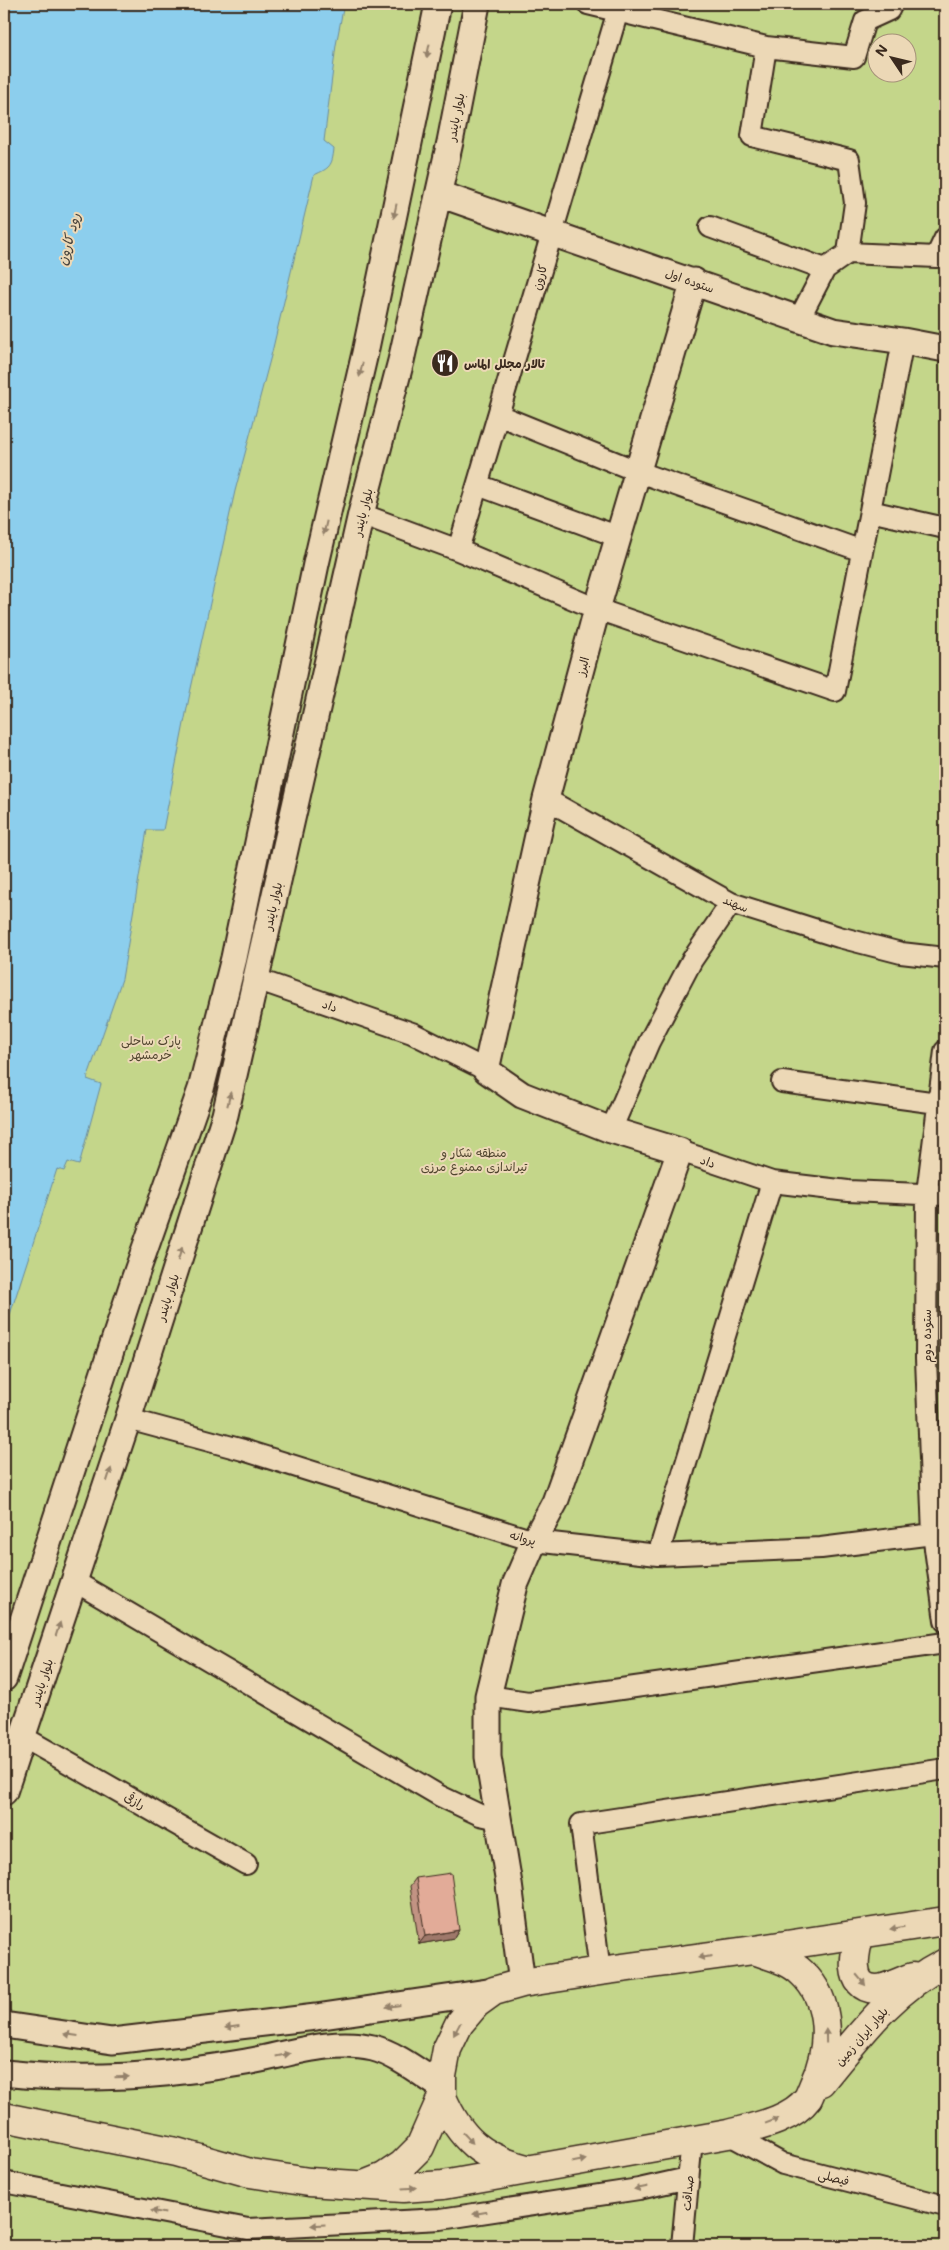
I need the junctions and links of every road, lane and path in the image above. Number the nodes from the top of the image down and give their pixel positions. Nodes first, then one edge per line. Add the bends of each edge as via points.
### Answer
1 (438, 4) edge
2 (477, 4) edge
3 (588, 4) edge
4 (892, 4) edge
5 (619, 8) edge
6 (766, 47) junction
7 (439, 194) junction
8 (710, 227) dead end
9 (552, 234) junction
10 (945, 238) edge
11 (848, 253) junction
12 (825, 269) junction
13 (694, 281) junction
14 (799, 319) junction
15 (903, 341) junction
16 (945, 349) edge
17 (498, 415) junction
18 (639, 472) junction
19 (478, 485) junction
20 (870, 511) junction
21 (360, 514) junction
22 (945, 528) edge
23 (619, 537) junction
24 (458, 550) junction
25 (862, 551) junction
26 (316, 564) junction
27 (348, 571) junction
28 (597, 609) junction
29 (546, 799) junction
30 (731, 903) junction
31 (945, 958) edge
32 (256, 979) junction
33 (945, 1051) edge
34 (487, 1063) junction
35 (782, 1082) dead end
36 (942, 1104) edge
37 (611, 1130) junction
38 (680, 1151) junction
39 (772, 1182) junction
40 (936, 1194) edge
41 (128, 1419) junction
42 (534, 1541) junction
43 (938, 1547) edge
44 (658, 1555) junction
45 (74, 1581) junction
46 (945, 1621) edge
47 (945, 1643) edge
48 (4, 1678) edge
49 (488, 1696) junction
50 (23, 1737) junction
51 (945, 1769) edge
52 (4, 1792) edge
53 (499, 1819) junction
54 (246, 1864) dead end
55 (945, 1921) edge
56 (860, 1934) junction
57 (754, 1950) junction
58 (938, 1967) edge
59 (600, 1971) junction
60 (522, 1983) junction
61 (494, 1991) junction
62 (4, 2025) edge
63 (4, 2073) edge
64 (442, 2092) junction
65 (808, 2099) junction
66 (4, 2117) edge
67 (728, 2134) junction
68 (692, 2139) junction
69 (531, 2170) junction
70 (688, 2178) junction
71 (4, 2182) edge
72 (360, 2187) junction
73 (945, 2206) edge
74 (682, 2246) edge

1 -> 26 street via 365,353
2 - 7 street, بلوار بایندر
3 - 5 street
4 - 6 street via 889,10 865,21 854,57
5 - 6 street
5 - 9 street, کارون
6 - 11 street via 752,136 849,160 855,203
7 - 9 street, ستوده اول
7 - 21 street, بلوار بایندر via 401,361
8 - 12 street
9 - 13 street, ستوده اول
9 - 17 street, کارون
10 - 11 street via 936,258
11 - 12 street
12 - 14 street
13 - 14 street, ستوده اول
13 - 18 street, البرز
14 - 15 street, ستوده اول via 832,331
15 - 16 street, ستوده اول
15 - 20 street
17 - 18 street
17 - 19 street, کارون
18 - 23 street, البرز
18 - 25 street
19 - 23 street
19 - 24 street, کارون
20 - 22 street
20 - 25 street
21 - 24 street
21 - 27 street, بلوار بایندر
23 - 28 street, البرز
24 - 28 street
25 - 28 street via 835,691
26 - 27 street
26 - 48 street via 234,958 201,1089 134,1280
27 - 32 street, بلوار بایندر
28 - 29 street, البرز
29 - 30 street, سهند
29 - 34 street, البرز
30 - 31 street, سهند via 901,953
30 - 37 street via 683,976 649,1042
32 - 34 street, داد via 412,1033
41 -> 32 street, بلوار بایندر via 225,1115
33 - 36 street, ستوده دوم
34 - 37 street, داد via 522,1095
35 - 36 street
36 - 40 street, ستوده دوم
37 - 38 street, داد
38 - 39 street, داد
38 - 42 street via 555,1502
39 - 40 street, داد via 848,1191
39 - 44 street
40 - 43 street, ستوده دوم via 926,1359
41 - 42 street, پروانه via 243,1450
45 -> 41 street, بلوار بایندر
42 - 44 street, پروانه
42 - 49 street via 515,1585
43 - 44 street, پروانه
43 - 46 street, ستوده دوم
50 -> 45 street, بلوار بایندر
45 - 53 street via 440,1796 480,1815
47 - 49 street via 529,1702
49 - 53 street via 488,1758
50 - 52 street, بلوار بایندر
50 - 54 street, رازقی
51 - 59 street via 581,1824
53 - 60 street
55 -> 56 main road
56 - 57 main road
56 -> 58 main road via 854,1953 854,1968 866,1986 876,1989
57 -> 59 main road
65 -> 57 main road via 821,2069 826,2045 821,2006 802,1973 782,1960
58 - 65 main road, بلوار ایران زمین via 878,2013
59 - 60 main road
60 - 61 main road
61 -> 62 street via 316,2017 112,2041
61 -> 64 main road via 476,2004 458,2024 447,2049
63 -> 64 street via 133,2077 246,2062 326,2046 350,2045 374,2048 401,2061
64 -> 69 main road via 452,2121 483,2153
64 - 72 main road via 420,2147 402,2165
67 -> 65 main road, بلوار ایران زمین via 788,2114
66 - 72 main road, بلوار ایران زمین via 176,2152 250,2172
67 - 68 main road, بلوار ایران زمین
67 - 73 street, فیصلی via 783,2164
69 -> 68 main road, بلوار ایران زمین
68 - 70 street, صداقت
72 -> 69 main road, بلوار ایران زمین via 443,2185
70 -> 71 street via 639,2189 441,2219 248,2229
70 - 74 street, صداقت

